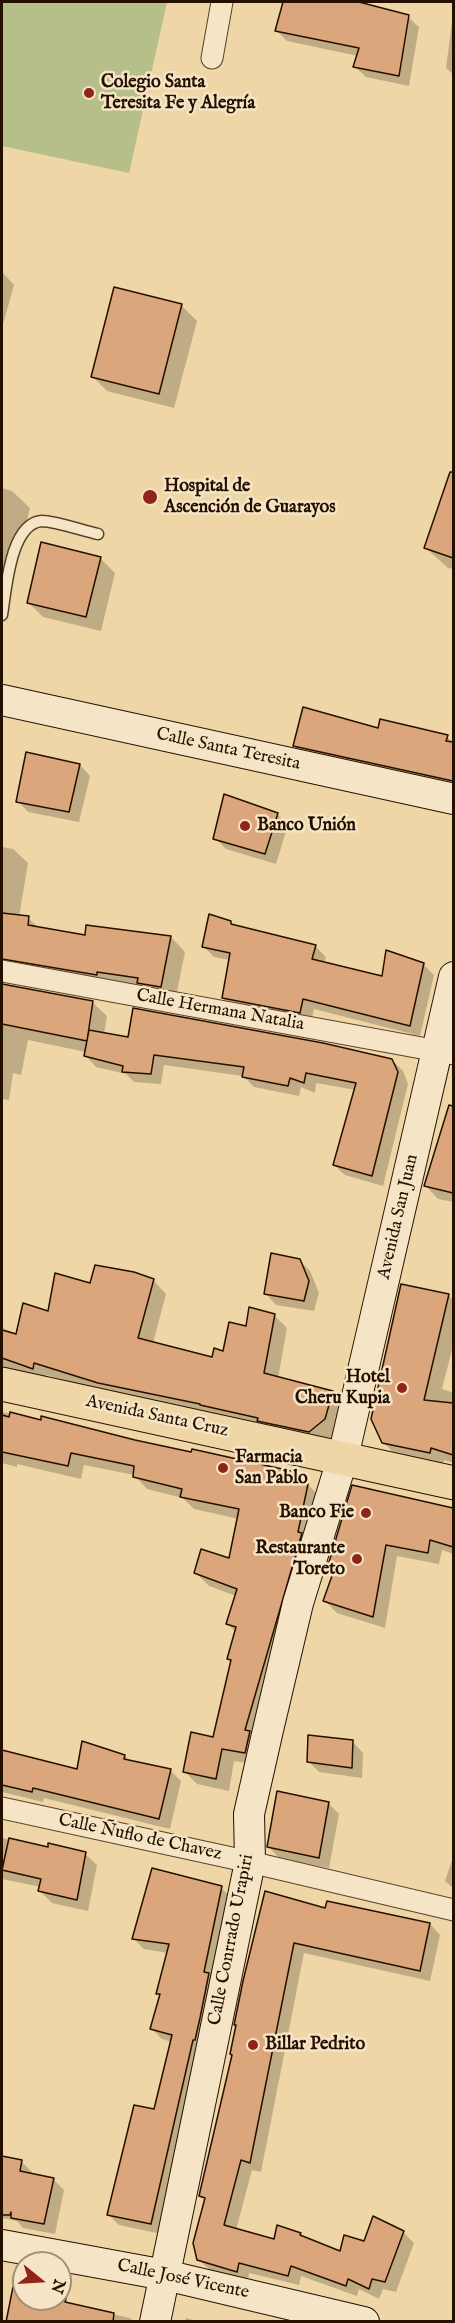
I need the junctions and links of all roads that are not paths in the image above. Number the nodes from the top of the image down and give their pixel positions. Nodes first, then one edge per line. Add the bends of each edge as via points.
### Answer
1 (222, 2) edge
2 (212, 58) dead end
3 (98, 534) dead end
4 (2, 615) edge
5 (2, 700) edge
6 (453, 799) edge
7 (2, 971) edge
8 (453, 977) edge
9 (446, 1052) edge
10 (2, 1384) edge
11 (343, 1457) junction
12 (453, 1483) edge
13 (2, 1808) edge
14 (250, 1862) junction
15 (453, 1910) edge
16 (2, 2245) edge
17 (165, 2275) junction
18 (155, 2322) edge
19 (364, 2322) edge

1 - 2 street
3 - 4 lane via 43,521 32,524 13,553
5 - 6 street, Calle Santa Teresita
7 - 9 street, Calle Hermana Natalia
8 - 9 street, Avenida San Juan
9 - 11 street, Avenida San Juan
10 - 11 main road, Avenida Santa Cruz
11 - 12 main road, Avenida Santa Cruz
11 - 14 street, Calle Conrrado Urapiri via 298,1603 268,1730 249,1814
13 - 14 street, Calle Ñuflo de Chavez
14 - 15 street, Calle Ñuflo de Chavez
14 - 17 street, Calle Conrrado Urapiri
16 - 17 street, Calle José Vicente
17 - 18 street, Calle Conrrado Urapiri
17 - 19 street, Calle José Vicente

